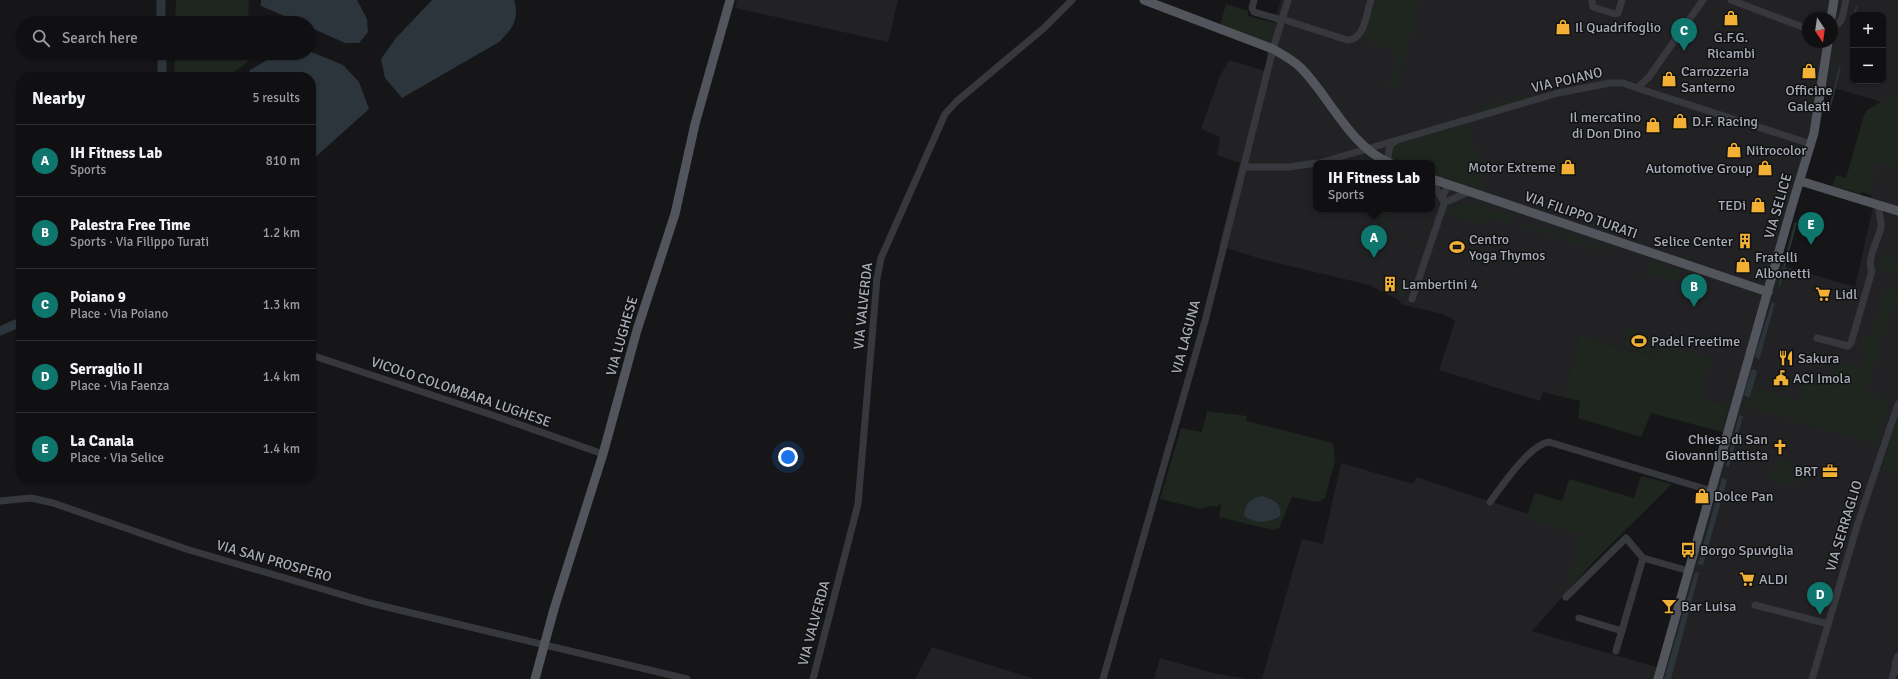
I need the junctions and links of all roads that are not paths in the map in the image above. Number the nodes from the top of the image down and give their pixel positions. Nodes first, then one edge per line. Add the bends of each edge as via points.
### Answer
1 (730, 0) edge
2 (1072, 0) edge
3 (1144, 0) edge
4 (1254, 0) edge
5 (1288, 0) edge
6 (1371, 0) edge
7 (1592, 0) edge
8 (1622, 0) edge
9 (1703, 0) edge
10 (1731, 0) edge
11 (1834, 0) edge
12 (1846, 0) edge
13 (1832, 12) edge
14 (1282, 19) junction
15 (1838, 26) edge
16 (1802, 27) edge
17 (1827, 48) edge
18 (1273, 49) junction
19 (1637, 88) junction
20 (1396, 141) junction
21 (1811, 144) junction
22 (1368, 149) junction
23 (1328, 160) edge
24 (1385, 160) edge
25 (1388, 160) edge
26 (1313, 164) edge
27 (1244, 167) junction
28 (1435, 181) edge
29 (1800, 181) junction
30 (1435, 185) edge
31 (1450, 186) junction
32 (1469, 192) junction
33 (1445, 201) junction
34 (1879, 205) junction
35 (1898, 211) edge
36 (1768, 292) junction
37 (1412, 300) dead end
38 (1818, 338) dead end
39 (316, 358) edge
40 (1898, 404) edge
41 (603, 454) junction
42 (1712, 491) junction
43 (0, 501) edge
44 (1490, 502) dead end
45 (1643, 558) junction
46 (1689, 571) junction
47 (1566, 597) dead end
48 (1755, 605) dead end
49 (1579, 618) dead end
50 (1828, 624) junction
51 (1622, 631) junction
52 (544, 644) junction
53 (1616, 651) dead end
54 (1898, 657) edge
55 (1897, 670) edge
56 (535, 679) edge
57 (687, 679) edge
58 (813, 679) edge
59 (1103, 679) edge
60 (1658, 679) edge
61 (1812, 679) edge
62 (1892, 679) edge

1 - 41 main road, VIA LUGHESE via 695,124 675,214 638,330
2 - 58 street, VIA VALVERDA via 1044,28 945,114 881,258 858,504
3 - 18 main road
4 - 14 street via 1254,12
5 - 14 street, VIA LAGUNA
6 - 14 street via 1360,34 1352,40
7 - 8 street via 1593,7 1615,14
9 - 19 street via 1649,77
10 - 16 street
11 - 13 main road
12 - 15 street
14 - 18 street, VIA LAGUNA
17 - 21 main road, VIA SELICE
18 - 22 main road via 1300,67
18 - 27 street, VIA LAGUNA
19 - 20 street, VIA POIANO via 1623,83 1596,85 1541,98
19 - 21 street, VIA POIANO
20 - 22 street, VIA POIANO
20 - 25 street via 1390,145
21 - 29 main road, VIA SELICE
22 - 23 street, VIA POIANO
22 - 24 main road
26 - 27 street, VIA POIANO via 1289,167
27 - 59 street, VIA LAGUNA via 1205,321
28 - 31 main road, VIA FILIPPO TURATI
29 - 34 main road
29 - 36 main road, VIA SELICE
30 - 33 street
31 - 32 main road, VIA FILIPPO TURATI
31 - 33 street via 1443,194
32 - 33 street
32 - 36 main road, VIA FILIPPO TURATI
33 - 37 street
34 - 35 main road
34 - 38 street via 1881,226 1870,264 1872,271 1851,343 1848,346
36 - 42 main road, VIA SELICE
39 - 41 street, VICOLO COLOMBARA LUGHESE
40 - 50 street, VIA SERRAGLIO via 1857,526
41 - 52 main road, VIA LUGHESE
42 - 44 street via 1549,442 1540,445 1519,465
42 - 46 main road, VIA SELICE
43 - 52 street, VIA SAN PROSPERO via 31,498 53,503 186,549 370,603
45 - 46 street
45 - 47 street via 1626,538
45 - 51 street
46 - 60 main road, VIA SELICE
48 - 50 street
49 - 51 street
50 - 61 street, VIA SERRAGLIO
51 - 53 street
52 - 56 main road, VIA LUGHESE
52 - 57 street
54 - 55 street
55 - 62 street

